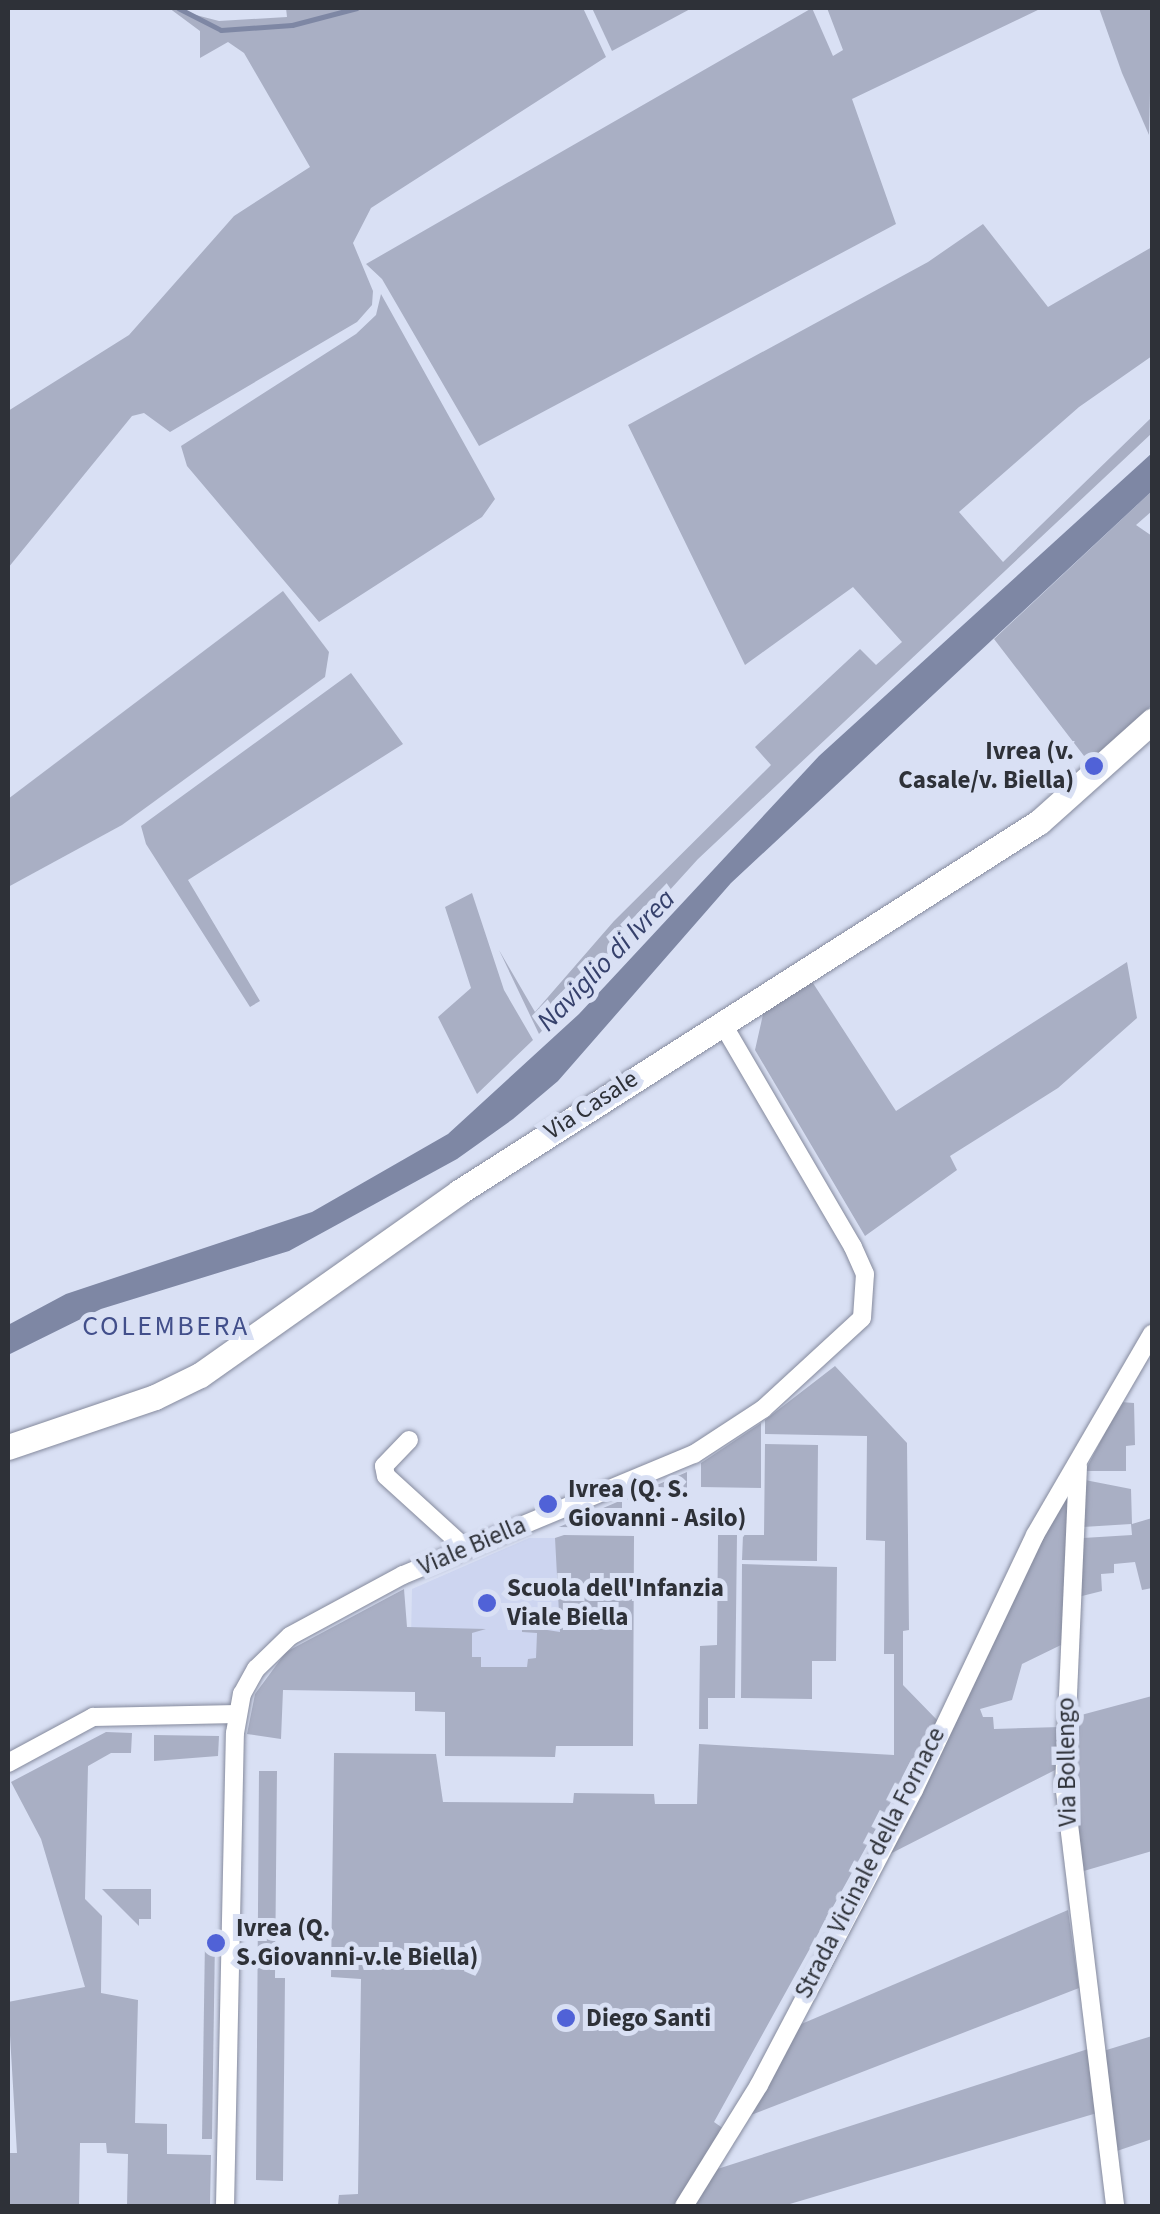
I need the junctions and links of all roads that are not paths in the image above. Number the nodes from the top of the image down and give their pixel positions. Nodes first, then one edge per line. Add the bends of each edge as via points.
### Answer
1 (1152, 720) edge
2 (722, 1023) junction
3 (1152, 1334) edge
4 (410, 1440) dead end
5 (8, 1448) edge
6 (1078, 1464) junction
7 (464, 1547) junction
8 (237, 1714) junction
9 (8, 1762) edge
10 (225, 2206) edge
11 (684, 2206) edge
12 (1114, 2206) edge

1 - 2 main road, Via Casale via 1039,822
2 - 5 main road, Via Casale via 459,1192 200,1374 155,1397
2 - 7 street, Viale Biella via 865,1274 862,1318 778,1397 694,1454
3 - 6 street, Via Bollengo
4 - 7 street via 384,1466 386,1476
6 - 11 street, Strada Vicinale della Fornace via 984,1634 914,1790 759,2085
6 - 12 street, Via Bollengo via 1064,1794
7 - 8 street, Viale Biella via 274,1648 242,1694
8 - 9 street via 93,1718
8 - 10 street, Viale Biella

